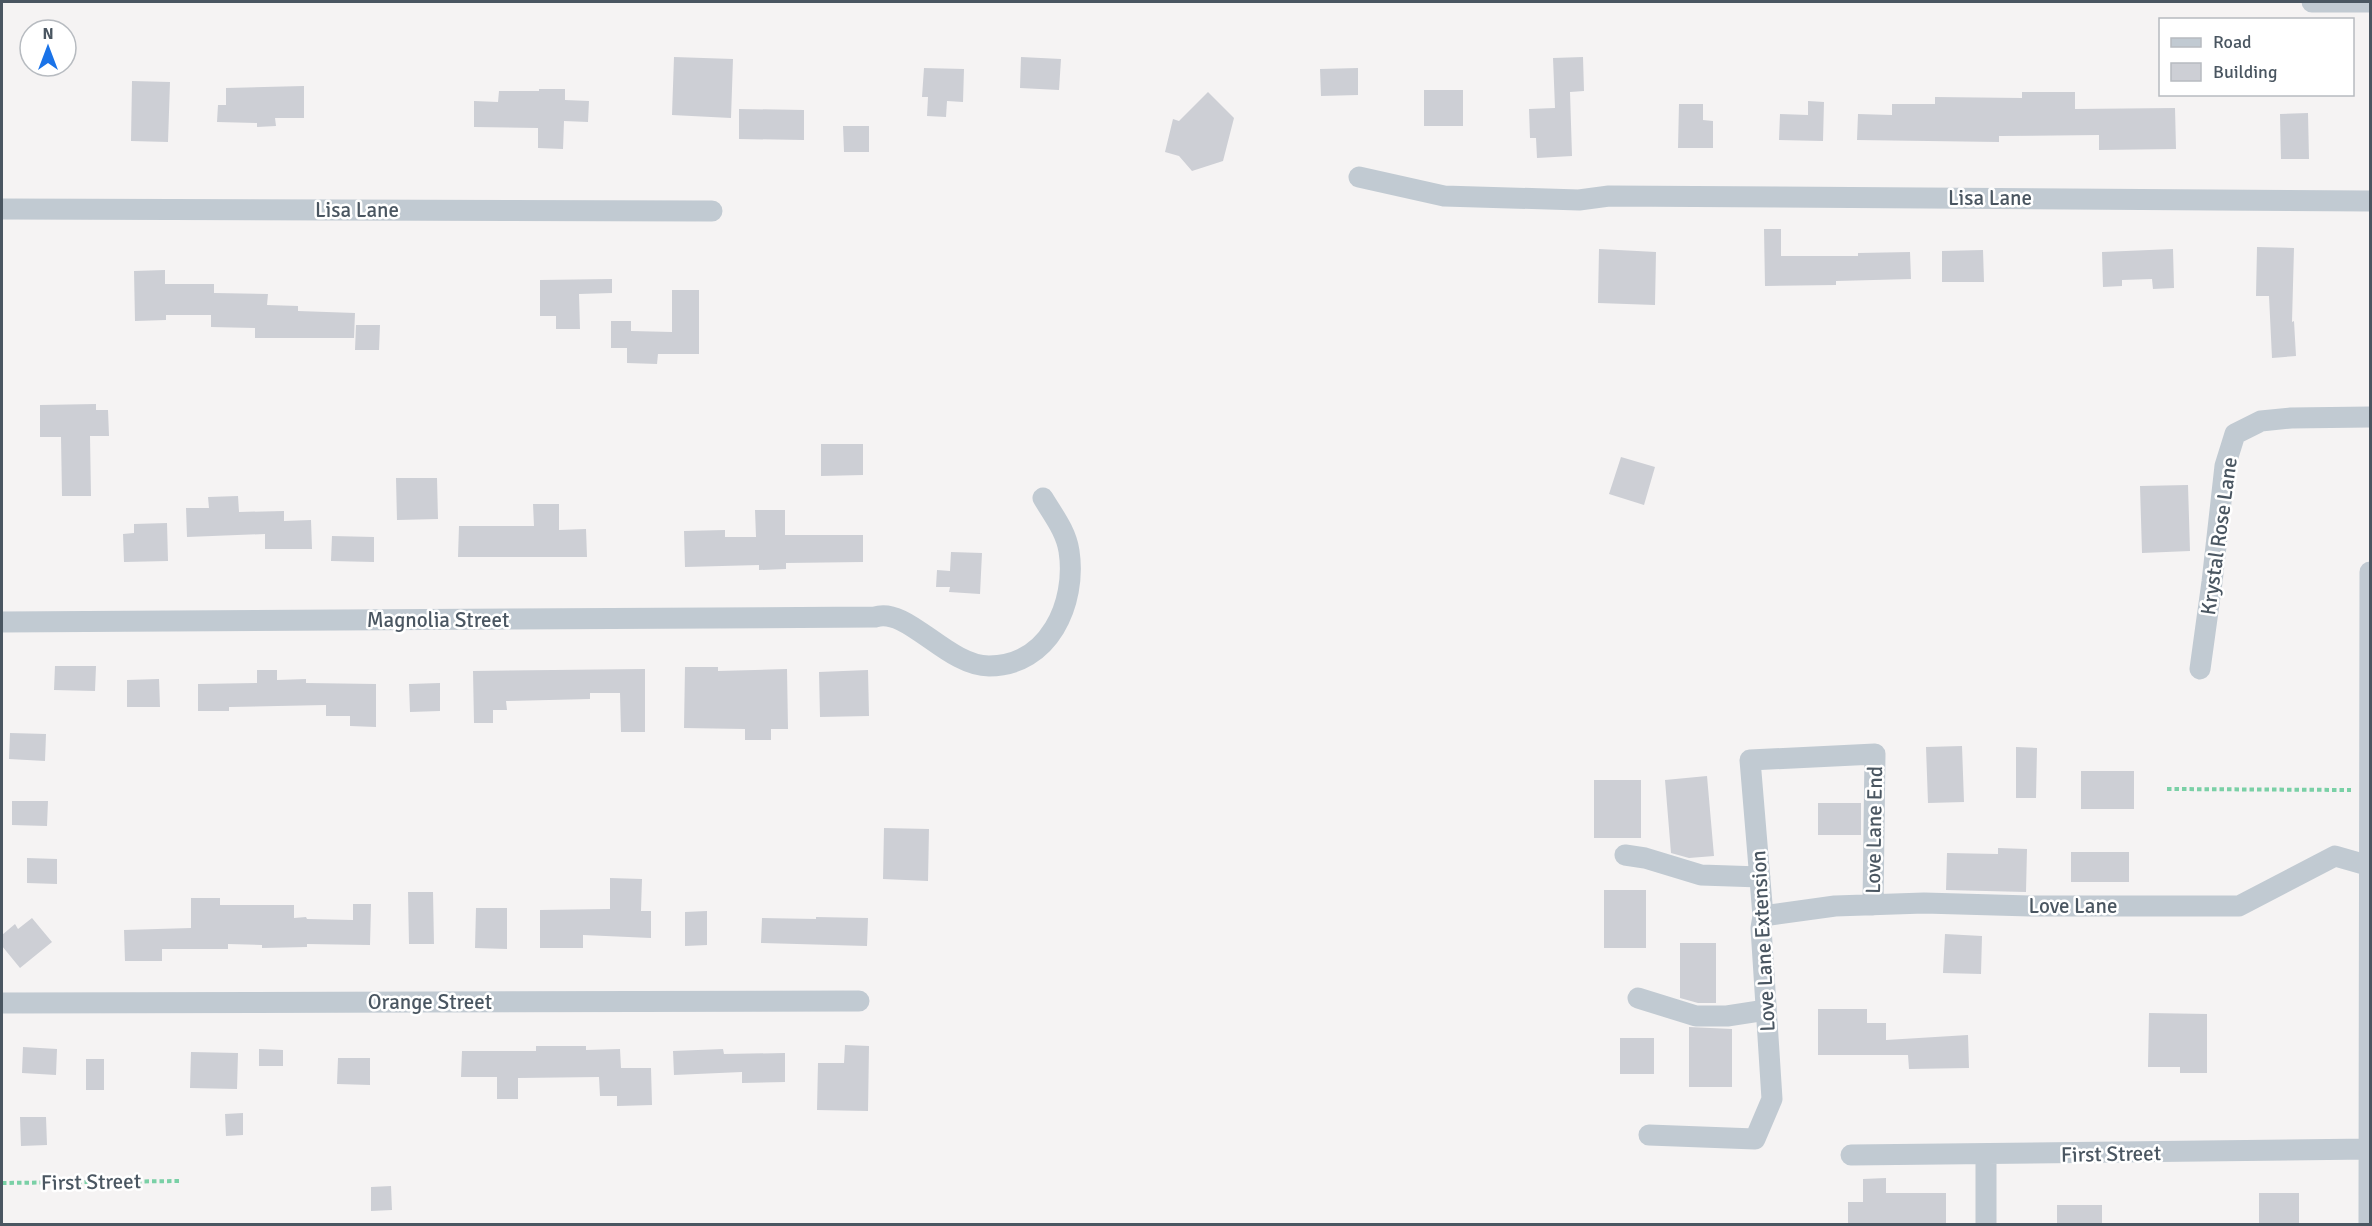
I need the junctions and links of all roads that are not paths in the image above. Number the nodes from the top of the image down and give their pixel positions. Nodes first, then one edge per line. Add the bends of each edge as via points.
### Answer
1 (2312, 2) edge
2 (2370, 2) edge
3 (1359, 177) dead end
4 (2370, 201) edge
5 (2, 209) edge
6 (712, 211) dead end
7 (2370, 417) edge
8 (1043, 498) dead end
9 (2370, 572) edge
10 (2, 622) edge
11 (2200, 669) dead end
12 (1875, 754) joint
13 (2369, 790) edge
14 (1625, 855) dead end
15 (2370, 866) edge
16 (1760, 877) junction
17 (1873, 905) junction
18 (1763, 916) junction
19 (1638, 998) dead end
20 (859, 1001) dead end
21 (2, 1003) edge
22 (1766, 1010) junction
23 (1649, 1135) dead end
24 (2370, 1149) edge
25 (1851, 1155) dead end
26 (1986, 1155) junction
27 (1986, 1224) edge
28 (2369, 1224) edge

1 - 2 street
3 - 4 street, Lisa Lane via 1444,196 1579,200 1609,196
5 - 6 street, Lisa Lane
7 - 11 street, Krystal Rose Lane via 2261,421 2235,434 2225,466
8 - 10 street, Magnolia Street via 1065,535 1069,551 1066,602 1040,648 1009,663 988,666 950,654 902,620 889,616
9 - 13 street
12 - 16 street, Love Lane Extension via 1750,760
12 - 17 street, Love Lane End
13 - 15 street
14 - 16 street via 1701,875
15 - 17 street, Love Lane via 2335,856 2239,906
15 - 24 street
16 - 18 street, Love Lane Extension
17 - 18 street, Love Lane
18 - 22 street, Love Lane Extension
19 - 22 street via 1696,1016
20 - 21 street, Orange Street
22 - 23 street, Love Lane Extension via 1772,1099 1755,1139
24 - 26 street, First Street
24 - 28 street
25 - 26 street, First Street
26 - 27 street

